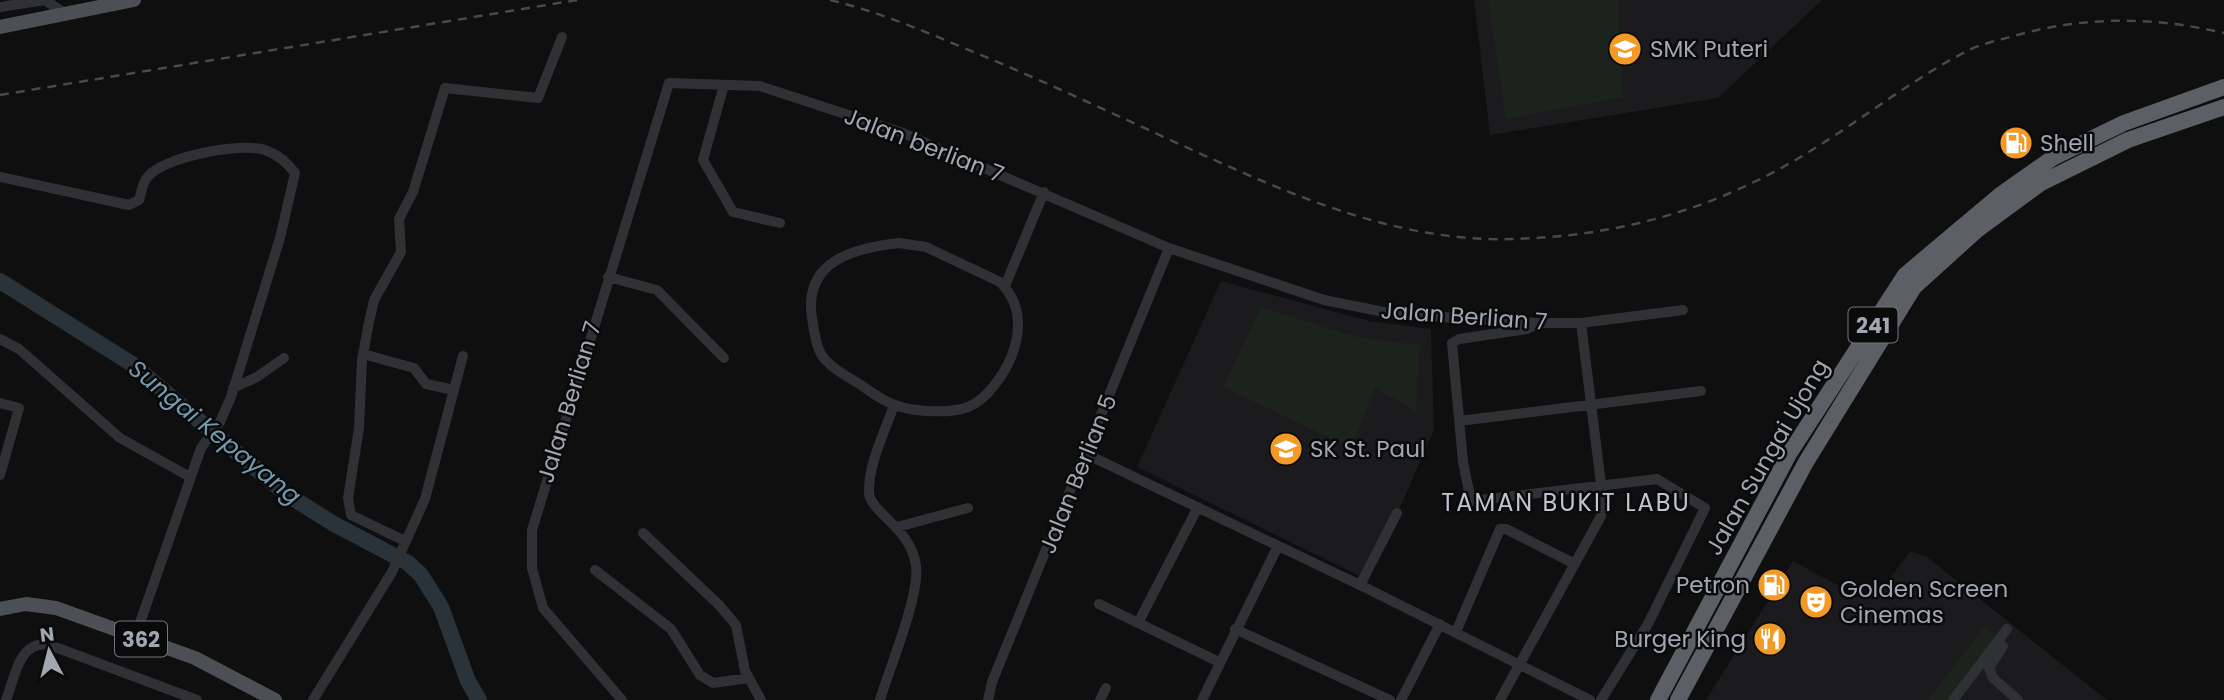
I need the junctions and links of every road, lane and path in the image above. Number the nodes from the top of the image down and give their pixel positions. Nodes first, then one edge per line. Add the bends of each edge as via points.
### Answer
1 (134, 0) edge
2 (99, 3) edge
3 (0, 7) edge
4 (64, 13) junction
5 (0, 27) edge
6 (562, 37) dead end
7 (669, 83) joint
8 (724, 85) junction
9 (2224, 87) edge
10 (2224, 107) edge
11 (0, 177) edge
12 (1044, 192) junction
13 (780, 223) dead end
14 (1169, 248) junction
15 (608, 277) junction
16 (1004, 286) junction
17 (1683, 310) dead end
18 (1536, 323) junction
19 (1581, 323) junction
20 (0, 339) edge
21 (363, 354) junction
22 (463, 356) dead end
23 (284, 358) dead end
24 (724, 358) dead end
25 (233, 388) junction
26 (454, 390) junction
27 (1701, 391) dead end
28 (0, 403) edge
29 (894, 405) junction
30 (1591, 405) junction
31 (1459, 421) junction
32 (1086, 454) junction
33 (0, 475) edge
34 (190, 477) junction
35 (1601, 485) junction
36 (968, 508) dead end
37 (1199, 508) junction
38 (1397, 513) dead end
39 (897, 527) junction
40 (643, 533) dead end
41 (403, 544) junction
42 (1278, 545) junction
43 (1575, 564) junction
44 (595, 570) dead end
45 (1360, 585) junction
46 (1099, 604) dead end
47 (0, 609) edge
48 (1138, 623) junction
49 (1440, 625) junction
50 (1235, 629) junction
51 (1455, 632) junction
52 (135, 637) junction
53 (1219, 662) junction
54 (1519, 664) junction
55 (749, 678) junction
56 (1993, 678) junction
57 (1965, 683) junction
58 (1106, 688) dead end
59 (1657, 697) edge
60 (1681, 697) edge
61 (1587, 698) edge
62 (1603, 699) edge
63 (6, 700) edge
64 (197, 700) edge
65 (275, 700) edge
66 (313, 700) edge
67 (622, 700) edge
68 (761, 700) edge
69 (880, 700) edge
70 (988, 700) edge
71 (1100, 700) edge
72 (1202, 700) edge
73 (1390, 700) edge
74 (1401, 700) edge
75 (1500, 700) edge
76 (1953, 700) edge
77 (2018, 700) edge

1 - 2 main road
2 - 4 main road
3 - 4 street via 45,0
4 - 5 main road
6 - 21 street via 538,98 453,86 441,93 413,192 399,219 401,252 374,300
7 - 8 street, Jalan berlian 7
7 - 15 street, Jalan Berlian 7
8 - 12 street, Jalan berlian 7 via 760,86 903,133
8 - 13 street via 703,160 733,212
9 - 59 highway, Jalan Sungai Ujong / 241 via 2124,123 2054,158 2000,194 1905,275 1789,454
10 - 60 highway, Jalan Sungai Ujong / 241 via 2128,141 2041,183 1977,230 1914,286 1806,462
11 - 25 street via 135,204 146,178 162,165 200,154 262,149 284,158 295,173 280,238
12 - 14 street, Jalan berlian 7
12 - 16 street
14 - 18 street, Jalan Berlian 7 via 1324,300 1394,314
14 - 32 street, Jalan Berlian 5
15 - 24 street via 657,290
15 - 67 street, Jalan Berlian 7 via 543,487 532,530 533,568 543,608
16 - 29 street via 1020,321 1017,338 1011,358 983,397 968,407 951,409
16 - 29 street via 926,247 899,243 862,248 832,261 815,285 810,306 821,354 842,373
17 - 19 street, Jalan Berlian 7
18 - 19 street, Jalan Berlian 7
18 - 31 street via 1527,330 1452,343
19 - 30 street
20 - 34 street via 19,349 120,439
21 - 26 street via 414,368 426,384
21 - 41 street via 349,510
22 - 26 street
23 - 25 street
25 - 34 street
26 - 41 street via 425,499
27 - 30 street
28 - 33 street via 19,408
29 - 39 street via 869,494 873,505
30 - 31 street
30 - 35 street
31 - 35 street via 1471,500
32 - 37 street
32 - 70 street, Jalan Berlian 5
34 - 52 street
35 - 43 street via 1601,516
35 - 62 street via 1657,479 1705,508 1648,624
36 - 39 street
37 - 42 street
37 - 48 street
38 - 45 street
39 - 69 street via 911,543 917,568
40 - 55 street via 736,625
41 - 66 street via 392,572
42 - 45 street
42 - 50 street
43 - 51 street via 1500,529
43 - 54 street
44 - 55 street via 671,629 700,675 713,683
45 - 49 street
46 - 48 street
47 - 52 main road, 362 via 26,604 56,608
48 - 53 street
49 - 51 street
49 - 74 street
50 - 53 street
50 - 73 street
51 - 54 street
52 - 65 main road, 362 via 195,658
53 - 72 street
54 - 61 street
54 - 75 street
55 - 68 street
56 - 57 street
56 - 57 street via 1990,663 2010,631
56 - 77 street
57 - 76 street
58 - 71 street
61 - 62 street
63 - 64 street via 24,652 35,644 47,644

